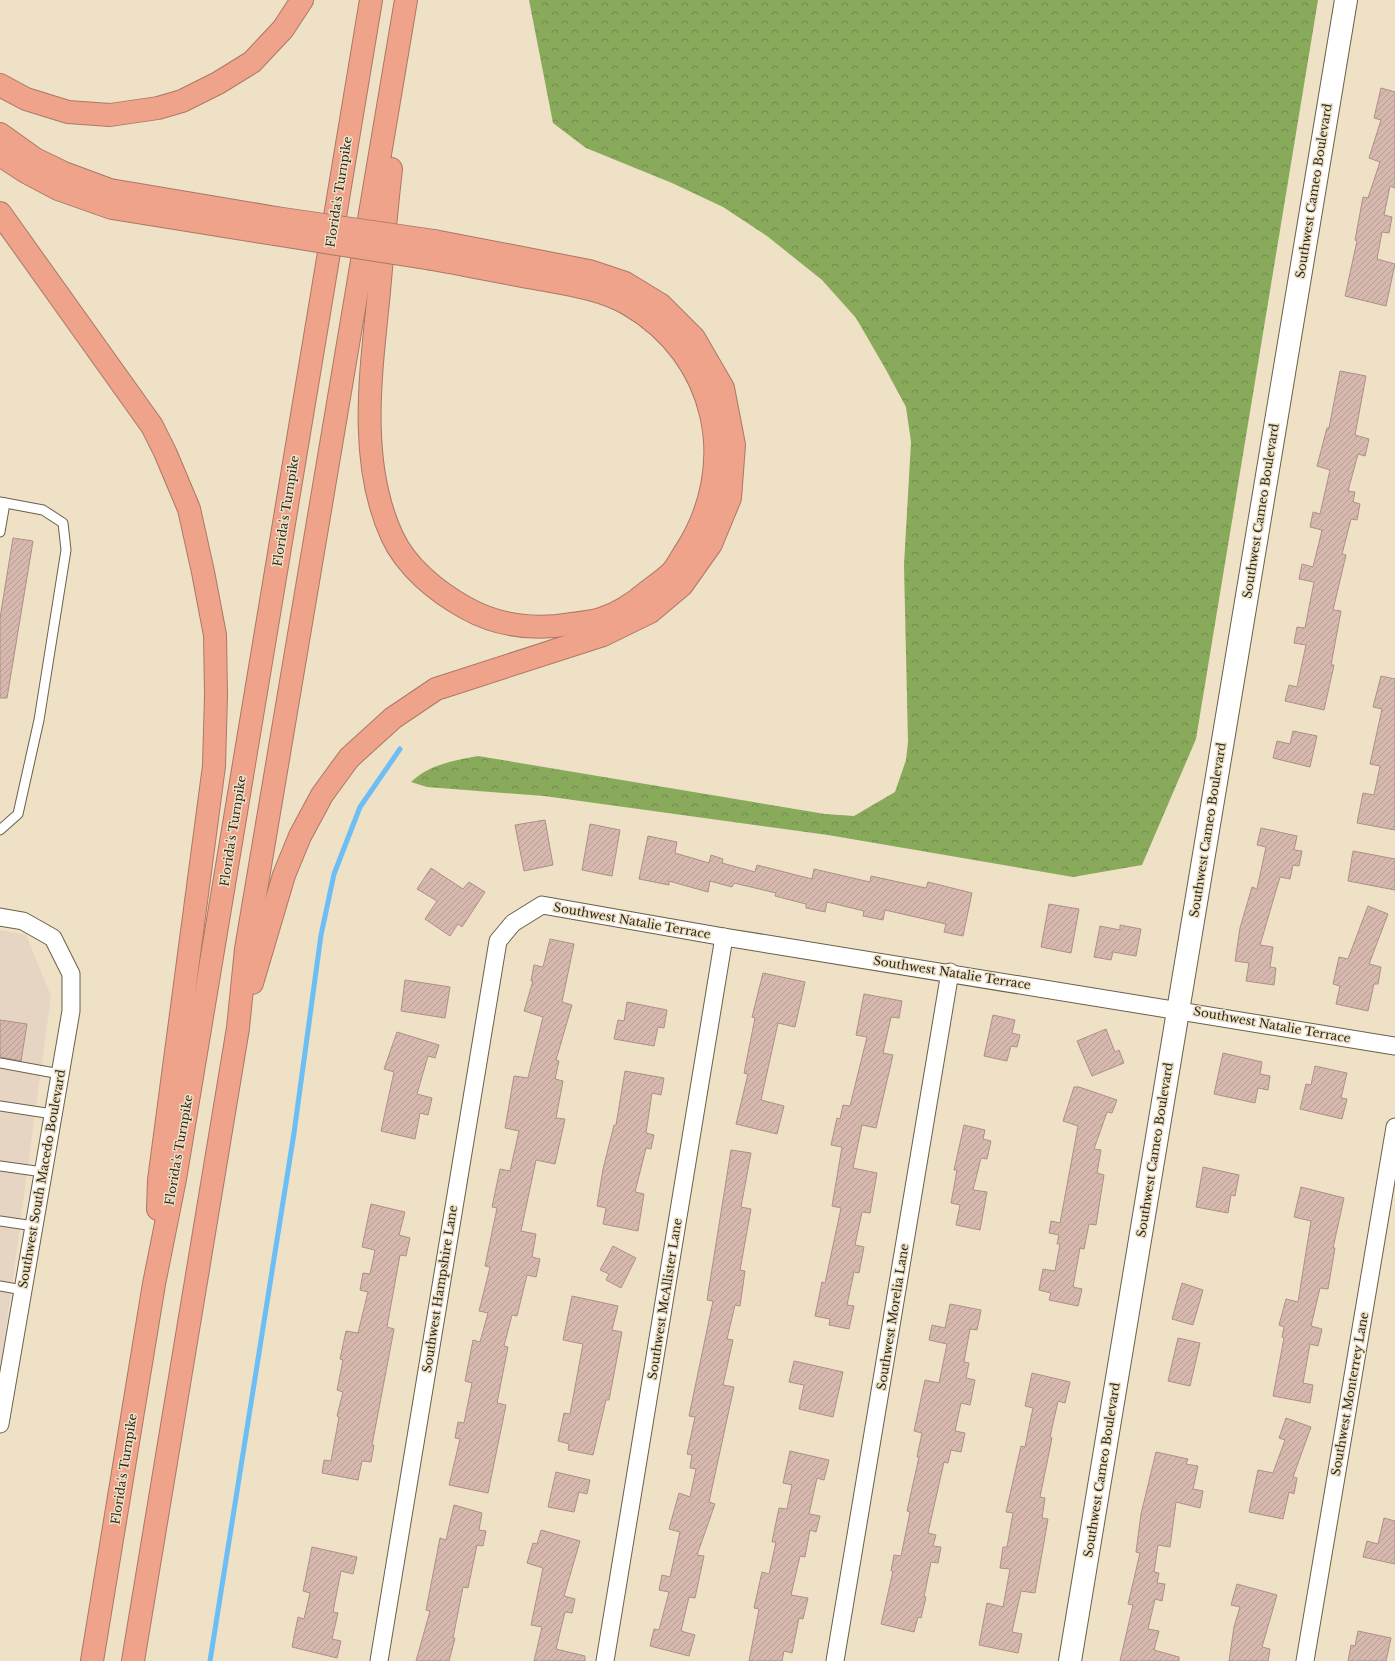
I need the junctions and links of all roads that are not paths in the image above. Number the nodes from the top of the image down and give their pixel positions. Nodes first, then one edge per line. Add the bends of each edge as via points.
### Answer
1 (302, 0) edge
2 (371, 0) edge
3 (407, 0) edge
4 (1346, 0) edge
5 (0, 84) edge
6 (0, 134) edge
7 (0, 155) edge
8 (0, 213) edge
9 (275, 226) junction
10 (433, 250) junction
11 (2, 503) edge
12 (0, 532) edge
13 (0, 830) edge
14 (0, 917) edge
15 (514, 923) joint
16 (724, 937) junction
17 (950, 972) junction
18 (1178, 1010) junction
19 (238, 1028) junction
20 (1395, 1046) edge
21 (0, 1064) edge
22 (60, 1074) junction
23 (0, 1106) edge
24 (53, 1114) junction
25 (1395, 1127) edge
26 (0, 1166) edge
27 (43, 1172) junction
28 (0, 1221) edge
29 (34, 1226) junction
30 (154, 1284) junction
31 (0, 1286) edge
32 (23, 1290) junction
33 (0, 1424) edge
34 (92, 1661) edge
35 (133, 1661) edge
36 (379, 1661) edge
37 (605, 1661) edge
38 (835, 1661) edge
39 (1070, 1661) edge
40 (1305, 1661) edge

1 - 5 highway via 283,29 252,62 182,101 158,108 110,115 68,112 26,100
2 - 30 highway, Florida's Turnpike via 175,1179
3 - 10 highway via 371,391 372,470 393,539 415,570 449,598 480,616 513,625 552,627 600,620 632,604 672,572 696,535 712,494 717,449 710,408 688,358 653,322 626,303 587,288
3 - 19 highway via 246,949
4 - 18 street, Southwest Cameo Boulevard
6 - 9 highway via 35,159 110,190
7 - 9 highway via 58,190 112,208
8 - 30 highway via 152,426 189,509 215,635 214,766 159,1180
9 - 10 highway, bridge
10 - 19 highway via 589,271 625,283 661,305 694,338 723,388 734,445 730,498 711,544 682,586 650,612 603,635 436,689 393,718 349,758 322,795 300,836 284,875
11 - 12 lane
11 - 13 lane via 42,510 63,523 66,550 39,720 18,814
14 - 22 street, Southwest South Macedo Boulevard via 23,921 53,938 71,974 71,1011
15 - 16 street, Southwest Natalie Terrace via 542,905
15 - 36 street, Southwest Hampshire Lane via 498,942
16 - 17 street, Southwest Natalie Terrace
16 - 37 street, Southwest McAllister Lane
17 - 18 street, Southwest Natalie Terrace
17 - 38 street, Southwest Morelia Lane
18 - 20 street, Southwest Natalie Terrace
18 - 39 street, Southwest Cameo Boulevard
19 - 35 highway
21 - 22 lane
22 - 24 street, Southwest South Macedo Boulevard
23 - 24 lane
24 - 27 street, Southwest South Macedo Boulevard
25 - 40 street, Southwest Monterrey Lane
26 - 27 lane
27 - 29 street, Southwest South Macedo Boulevard
28 - 29 lane
29 - 32 street, Southwest South Macedo Boulevard
30 - 34 highway, Florida's Turnpike
31 - 32 lane
32 - 33 street, Southwest South Macedo Boulevard

